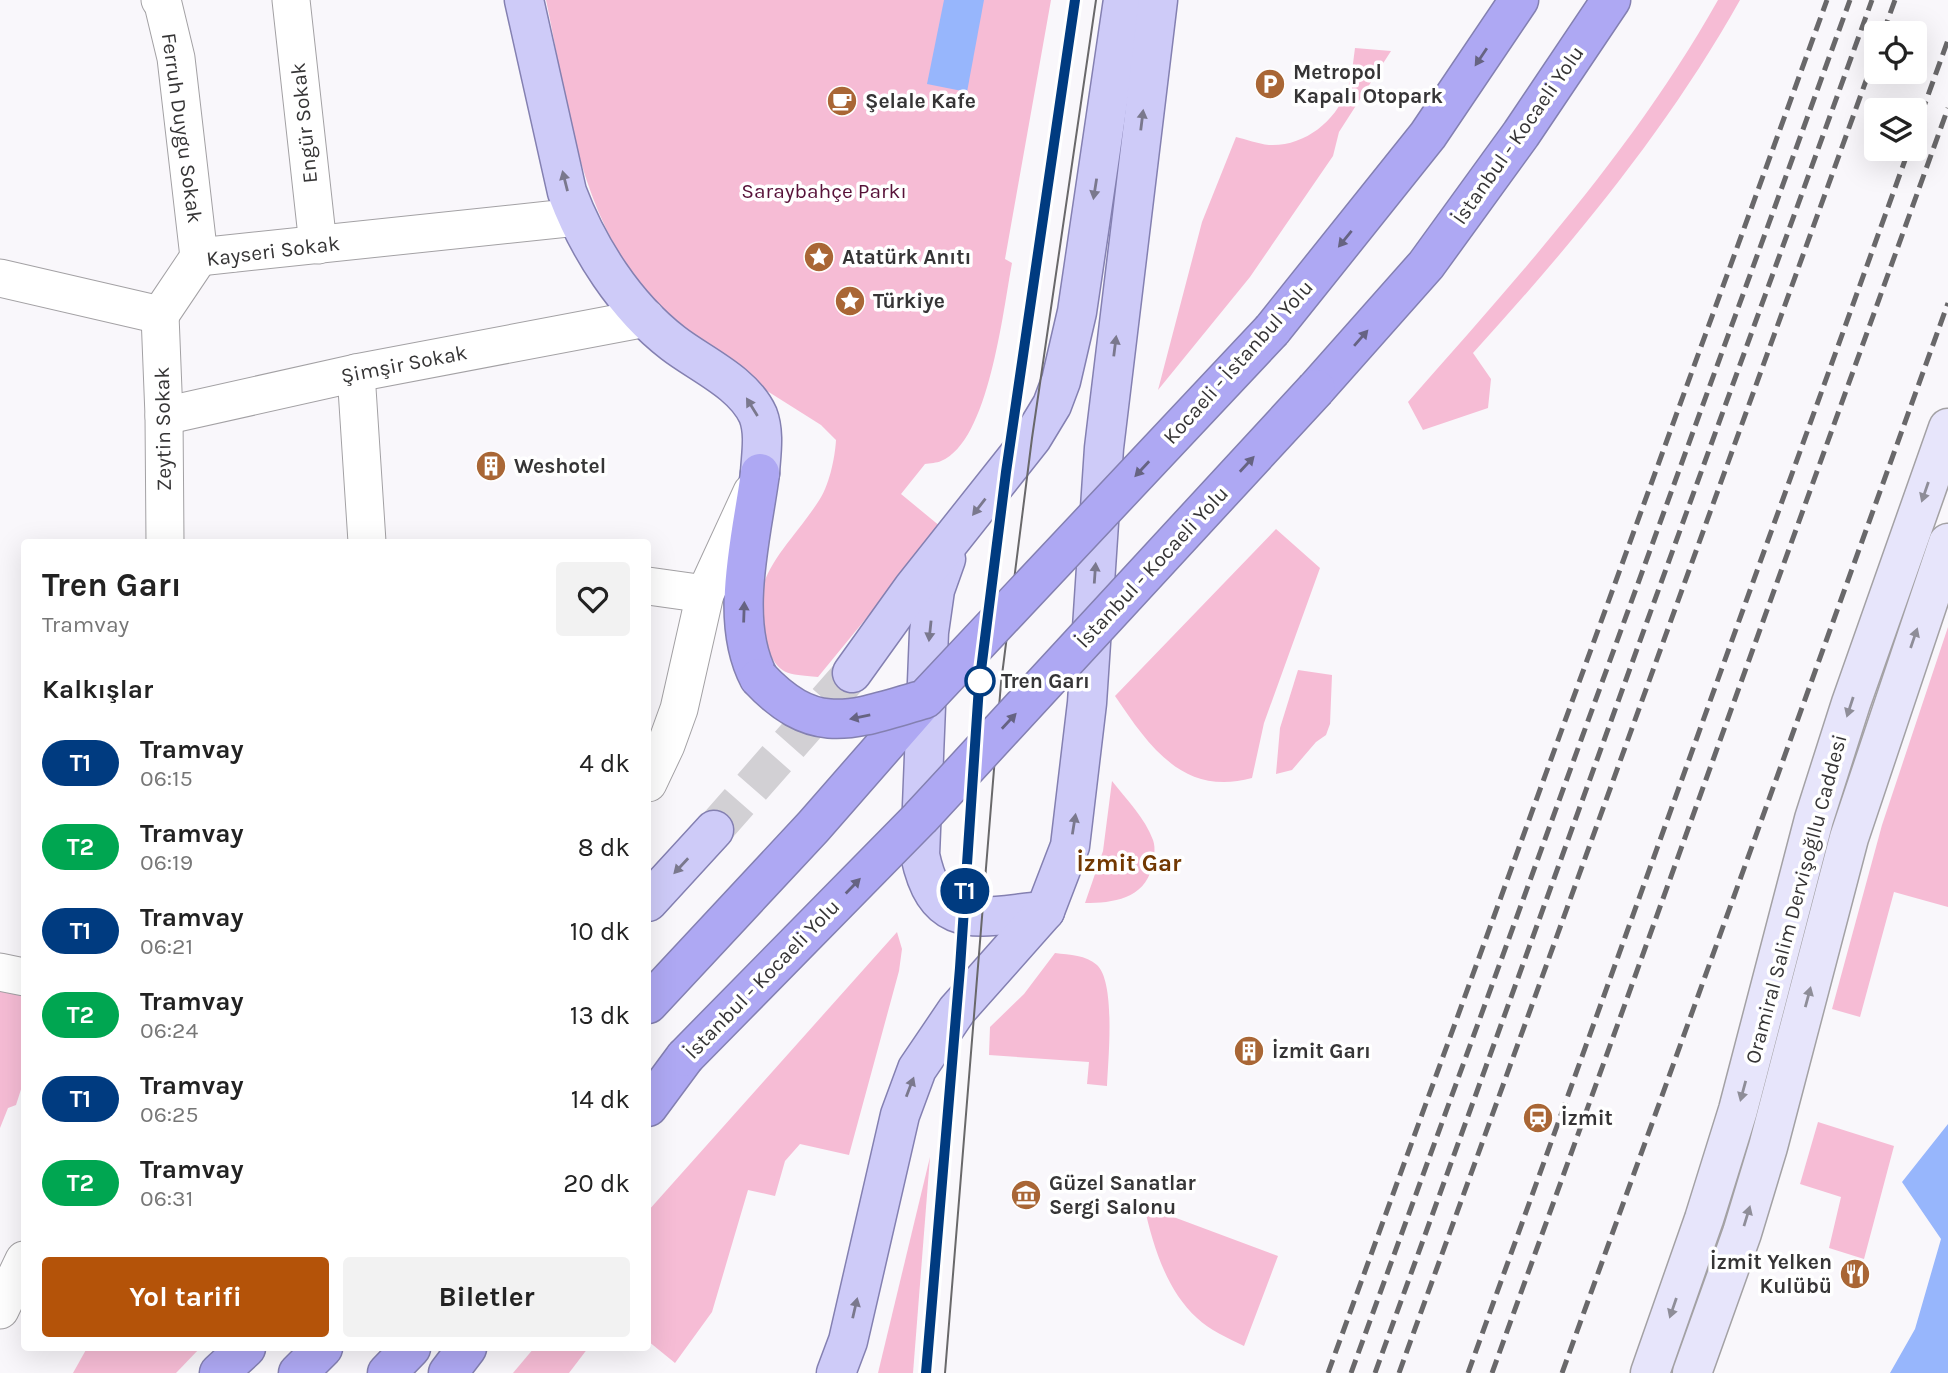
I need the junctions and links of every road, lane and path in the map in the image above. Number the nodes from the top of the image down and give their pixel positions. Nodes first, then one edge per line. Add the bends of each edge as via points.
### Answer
1 (160, 0) edge
2 (291, 0) edge
3 (524, 0) edge
4 (1123, 0) edge
5 (1158, 0) edge
6 (1519, 0) edge
7 (1611, 0) edge
8 (577, 217) junction
9 (318, 245) junction
10 (199, 257) junction
11 (0, 278) edge
12 (160, 315) junction
13 (646, 318) junction
14 (356, 373) junction
15 (164, 416) junction
16 (1948, 428) edge
17 (760, 473) junction
18 (165, 539) edge
19 (367, 539) edge
20 (952, 541) junction
21 (1948, 543) edge
22 (651, 586) edge
23 (705, 594) junction
24 (852, 673) tunnel mouth
25 (925, 699) junction
26 (651, 777) edge
27 (813, 827) junction
28 (714, 830) tunnel mouth
29 (651, 899) edge
30 (1045, 911) junction
31 (651, 964) edge
32 (0, 972) edge
33 (21, 976) edge
34 (651, 1001) edge
35 (685, 1057) junction
36 (651, 1094) edge
37 (651, 1103) edge
38 (21, 1266) edge
39 (0, 1310) edge
40 (231, 1351) edge
41 (243, 1351) edge
42 (320, 1351) edge
43 (408, 1351) edge
44 (465, 1351) edge
45 (211, 1373) edge
46 (219, 1373) edge
47 (298, 1373) edge
48 (387, 1373) edge
49 (448, 1373) edge
50 (836, 1373) edge
51 (1650, 1373) edge
52 (1692, 1373) edge

1 - 10 street, Ferruh Duygu Sokak via 176,58
2 - 9 street, Engür Sokak
8 -> 3 main road via 564,179
4 -> 20 main road via 1077,312 1061,381 1032,438
30 -> 5 main road via 1070,846 1076,808 1104,448
6 -> 25 highway, Kocaeli - İstanbul Yolu, bridge via 1428,135 1272,330
35 -> 7 highway, İstanbul - Kocaeli Yolu, bridge via 920,818 1426,265
8 - 9 street, Kayseri Sokak
8 - 13 main road
9 - 10 street, Kayseri Sokak
10 - 12 street, Kayseri Sokak
11 - 12 street
12 - 15 street, Zeytin Sokak
13 - 14 street, Şimşir Sokak
17 -> 13 main road via 762,431 747,398
14 - 15 street, Şimşir Sokak
14 - 19 street
15 - 18 street, Zeytin Sokak
16 -> 51 main road, Oramiral Salim Dervişoğllu Caddesi via 1826,780 1738,1110
17 - 23 street
25 -> 17 highway, bridge via 855,719 820,718 789,706 758,678 743,634
20 - 24 main road
20 -> 30 main road via 935,590 929,632 920,855 925,880 938,902 956,913 983,916
52 -> 21 main road, Oramiral Salim Dervişoğllu Caddesi via 1768,1147 1849,838
22 - 23 street
23 - 26 street via 679,709
25 - 27 highway, Kocaeli - İstanbul Yolu
27 - 31 highway
27 - 34 highway
28 -> 29 main road
50 -> 30 main road via 848,1341 900,1115 917,1069 957,1010
32 - 33 street
35 - 36 highway, İstanbul - Kocaeli Yolu
35 - 37 highway
38 - 39 street
40 - 45 main road
41 - 46 highway
42 - 47 highway
43 - 48 highway
44 - 49 highway

